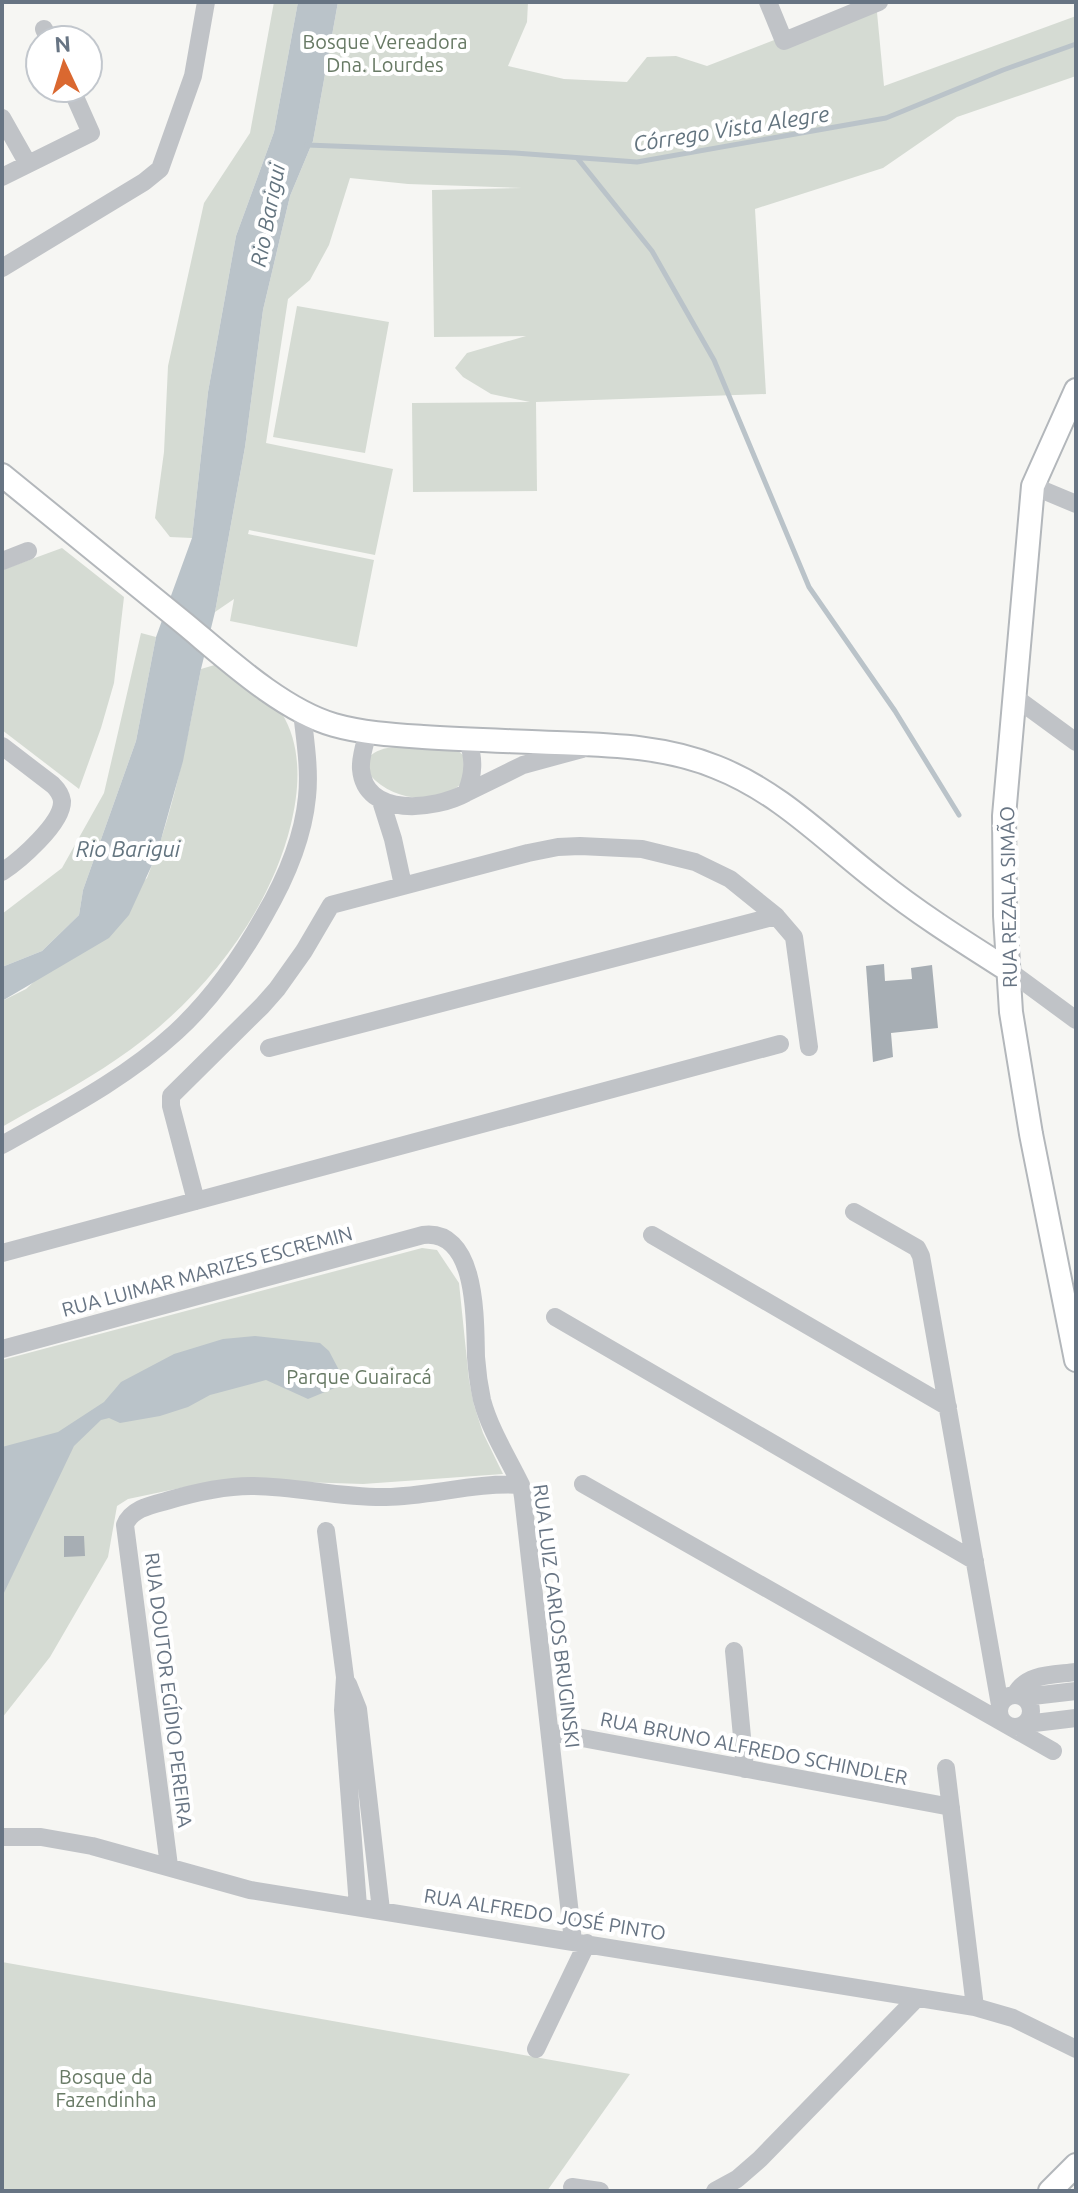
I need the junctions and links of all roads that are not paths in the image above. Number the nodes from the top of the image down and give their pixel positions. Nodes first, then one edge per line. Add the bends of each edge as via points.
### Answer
1 (206, 2) edge
2 (768, 2) edge
3 (879, 2) edge
4 (78, 104) edge
5 (2, 118) edge
6 (28, 164) junction
7 (2, 177) edge
8 (2, 268) edge
9 (1076, 390) edge
10 (2, 475) edge
11 (1033, 486) junction
12 (1076, 504) edge
13 (28, 551) dead end
14 (2, 561) edge
15 (1016, 698) junction
16 (302, 712) junction
17 (368, 732) junction
18 (468, 740) junction
19 (1076, 742) edge
20 (604, 744) junction
21 (2, 746) edge
22 (466, 793) junction
23 (381, 801) junction
24 (2, 872) edge
25 (403, 885) junction
26 (776, 916) junction
27 (1008, 970) junction
28 (1076, 1020) edge
29 (780, 1044) dead end
30 (809, 1047) dead end
31 (269, 1048) dead end
32 (2, 1145) edge
33 (196, 1201) junction
34 (854, 1212) dead end
35 (423, 1235) joint
36 (652, 1235) dead end
37 (2, 1253) edge
38 (555, 1317) dead end
39 (2, 1349) edge
40 (1076, 1360) edge
41 (948, 1407) junction
42 (583, 1484) dead end
43 (521, 1485) junction
44 (326, 1531) dead end
45 (975, 1561) junction
46 (734, 1651) dead end
47 (1076, 1672) edge
48 (345, 1677) junction
49 (1076, 1691) edge
50 (1013, 1699) junction
51 (1076, 1718) edge
52 (1017, 1724) junction
53 (550, 1732) junction
54 (1053, 1751) dead end
55 (946, 1768) dead end
56 (745, 1769) junction
57 (951, 1807) junction
58 (2, 1837) edge
59 (169, 1866) junction
60 (358, 1906) junction
61 (381, 1910) junction
62 (580, 1942) junction
63 (917, 1998) junction
64 (975, 2007) junction
65 (536, 2049) dead end
66 (1076, 2049) edge
67 (1076, 2165) edge
68 (572, 2187) dead end
69 (600, 2191) edge
70 (715, 2191) edge
71 (1050, 2191) edge

1 - 8 street via 197,64 160,169
2 - 3 street via 784,41
4 - 6 street via 91,133
5 - 6 street
6 - 7 street
9 - 11 main road, RUA REZALA SIMÃO
10 - 16 main road via 228,659
11 - 12 street
11 - 15 main road, RUA REZALA SIMÃO
13 - 14 street
15 - 19 street
15 - 27 main road, RUA REZALA SIMÃO via 1004,816
16 - 17 main road
16 - 32 street via 308,781 302,827 278,890 236,961 191,1018 155,1050 108,1084
17 - 18 main road
17 - 23 street via 361,774
18 - 20 main road
18 - 22 street via 473,767
20 - 22 street via 523,765
20 - 27 main road via 688,757 742,779 794,811 904,901
21 - 24 street via 61,797 61,808 39,840
22 - 23 street via 426,805
23 - 25 street
25 - 26 street via 543,849 613,847 695,862 730,879
25 - 33 street via 331,905 277,989 171,1096
26 - 30 street via 794,937
26 - 31 street
27 - 28 street
27 - 40 main road, RUA REZALA SIMÃO via 1022,1085
29 - 33 street
33 - 37 street
34 - 41 street via 919,1252
35 - 39 street, RUA LUIMAR MARIZES ESCREMIN
35 - 43 street, RUA LUIZ CARLOS BRUGINSKI via 445,1239 466,1268 482,1398
36 - 41 street
38 - 45 street
41 - 45 street
42 - 52 street
43 - 53 street, RUA LUIZ CARLOS BRUGINSKI
43 - 59 street, RUA DOUTOR EGÍDIO PEREIRA via 386,1497 230,1487 153,1504 126,1520
44 - 48 street
45 - 50 street
46 - 56 street
47 - 50 street via 1025,1681
48 - 60 street
48 - 61 street via 358,1709
49 - 50 street
50 - 52 street via 1001,1718
50 - 52 street via 1032,1710
51 - 52 street
52 - 54 street
53 - 56 street, RUA BRUNO ALFREDO SCHINDLER
53 - 62 street, RUA LUIZ CARLOS BRUGINSKI
55 - 57 street
56 - 57 street, RUA BRUNO ALFREDO SCHINDLER
57 - 64 street
58 - 59 street, RUA ALFREDO JOSÉ PINTO via 66,1841
59 - 60 street, RUA ALFREDO JOSÉ PINTO via 250,1890
60 - 61 street, RUA ALFREDO JOSÉ PINTO
61 - 62 street, RUA ALFREDO JOSÉ PINTO
62 - 63 street, RUA ALFREDO JOSÉ PINTO
62 - 65 street
63 - 64 street, RUA ALFREDO JOSÉ PINTO
63 - 70 street via 760,2159
64 - 66 street, RUA ALFREDO JOSÉ PINTO via 1013,2018
67 - 71 main road
68 - 69 street

